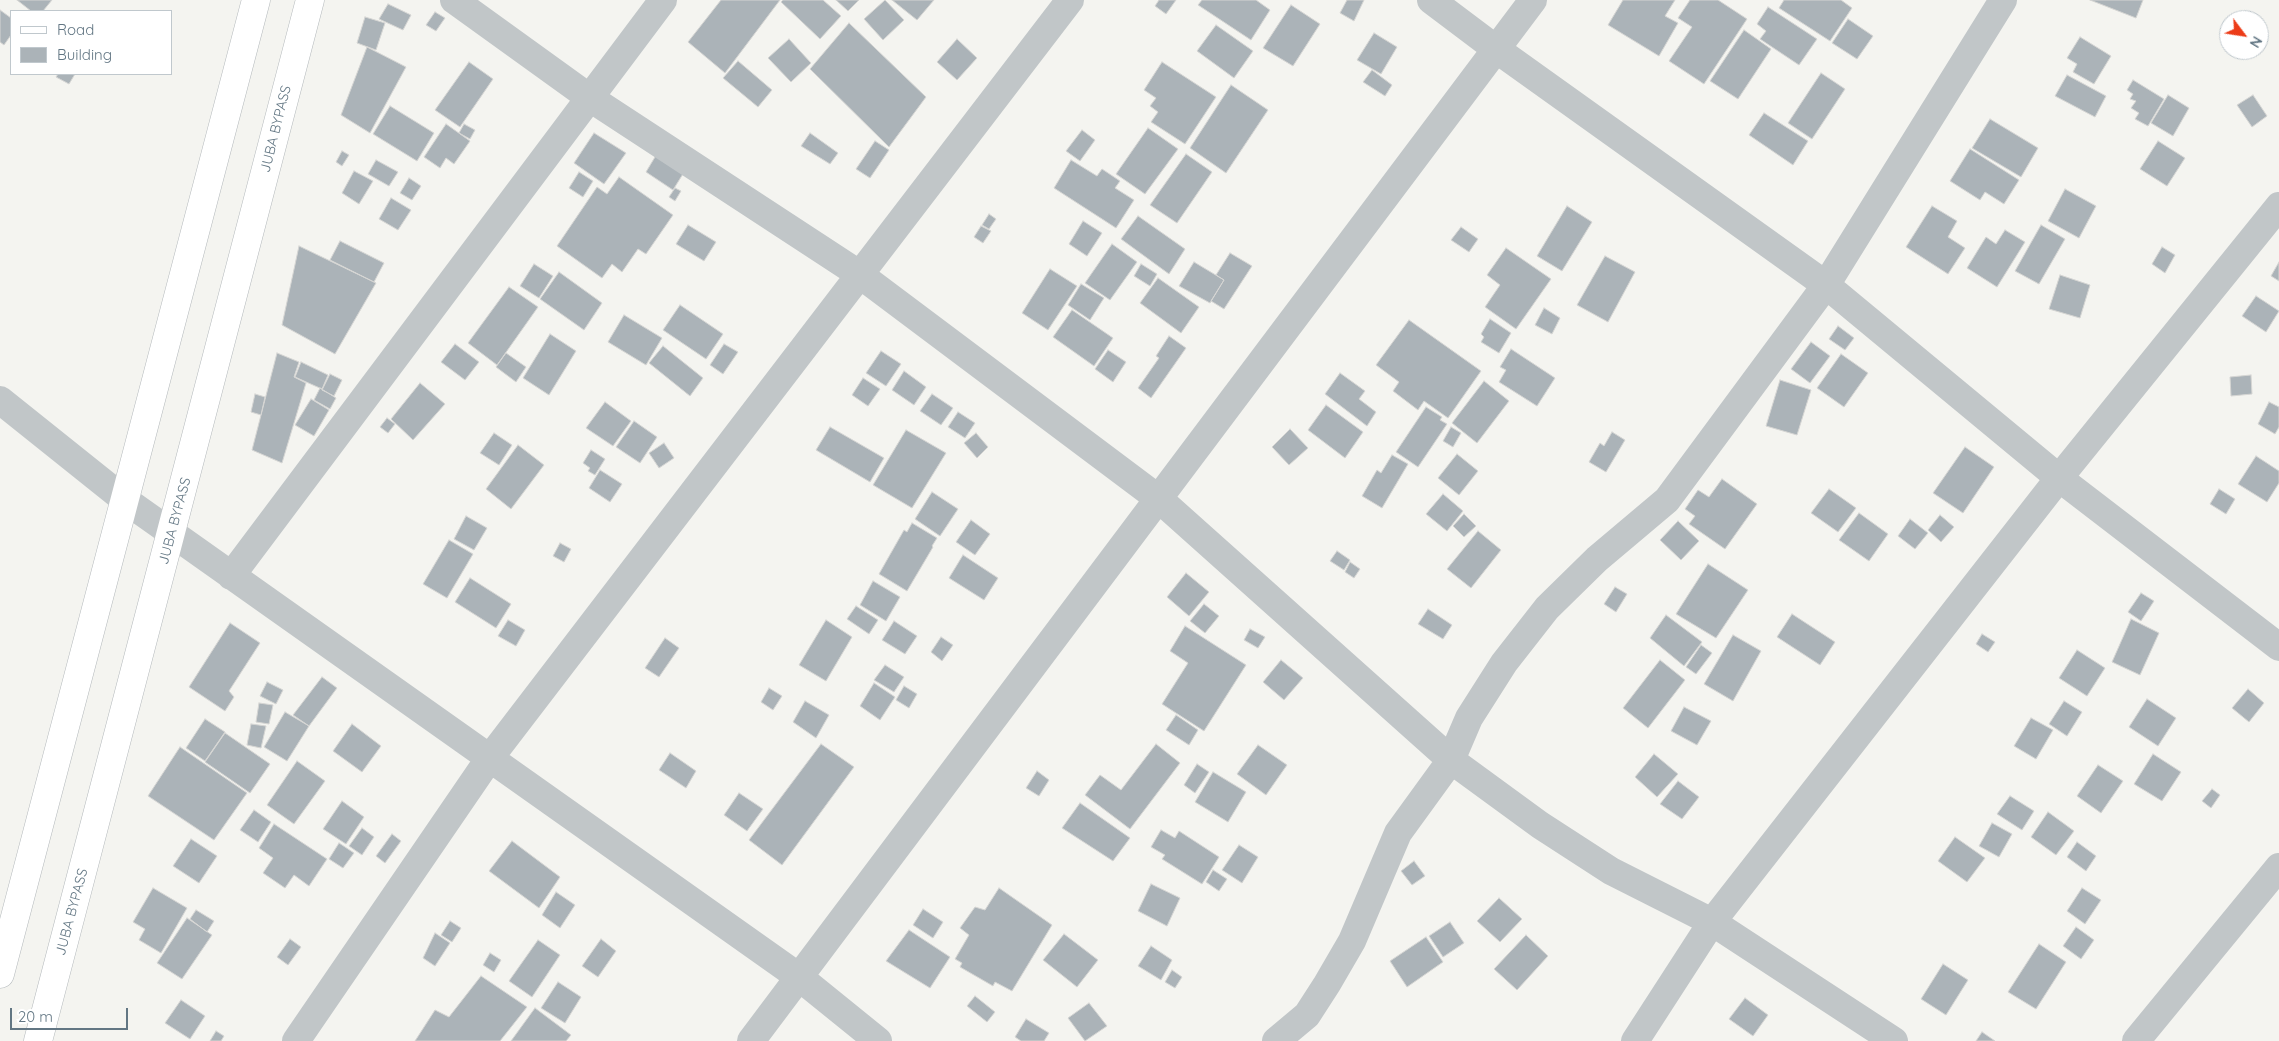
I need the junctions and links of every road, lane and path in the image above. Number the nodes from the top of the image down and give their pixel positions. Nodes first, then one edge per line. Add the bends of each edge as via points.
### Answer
1 (256, 0) edge
2 (310, 0) edge
3 (454, 0) edge
4 (663, 0) edge
5 (1070, 0) edge
6 (1431, 0) edge
7 (1533, 0) edge
8 (2003, 0) edge
9 (1496, 49) junction
10 (590, 98) junction
11 (2279, 206) edge
12 (859, 274) junction
13 (1826, 285) junction
14 (0, 400) edge
15 (2059, 478) junction
16 (1159, 499) junction
17 (125, 500) junction
18 (172, 534) junction
19 (231, 576) junction
20 (2279, 647) edge
21 (489, 759) junction
22 (1451, 760) junction
23 (2279, 867) edge
24 (1712, 922) junction
25 (0, 974) edge
26 (799, 978) junction
27 (38, 1041) edge
28 (296, 1041) edge
29 (751, 1041) edge
30 (878, 1041) edge
31 (1276, 1041) edge
32 (1634, 1041) edge
33 (1894, 1041) edge
34 (2136, 1041) edge

1 - 17 main road
2 - 18 main road, JUBA BYPASS
3 - 10 street
4 - 10 street
5 - 12 street
6 - 9 street
7 - 9 street
8 - 13 street
9 - 13 street
9 - 16 street
10 - 12 street
10 - 19 street
11 - 15 street
12 - 16 street
12 - 21 street
13 - 15 street
13 - 22 street via 1667,500 1597,560 1548,608 1504,662 1469,718
14 - 17 street
15 - 20 street
15 - 24 street
16 - 22 street
16 - 26 street
17 - 18 street
17 - 25 main road
18 - 19 street
18 - 27 main road, JUBA BYPASS
19 - 21 street
21 - 26 street
21 - 28 street
22 - 24 street via 1540,825 1611,871
22 - 31 street via 1398,833 1352,941 1328,984 1307,1016
23 - 34 street
24 - 32 street
24 - 33 street
26 - 29 street
26 - 30 street

